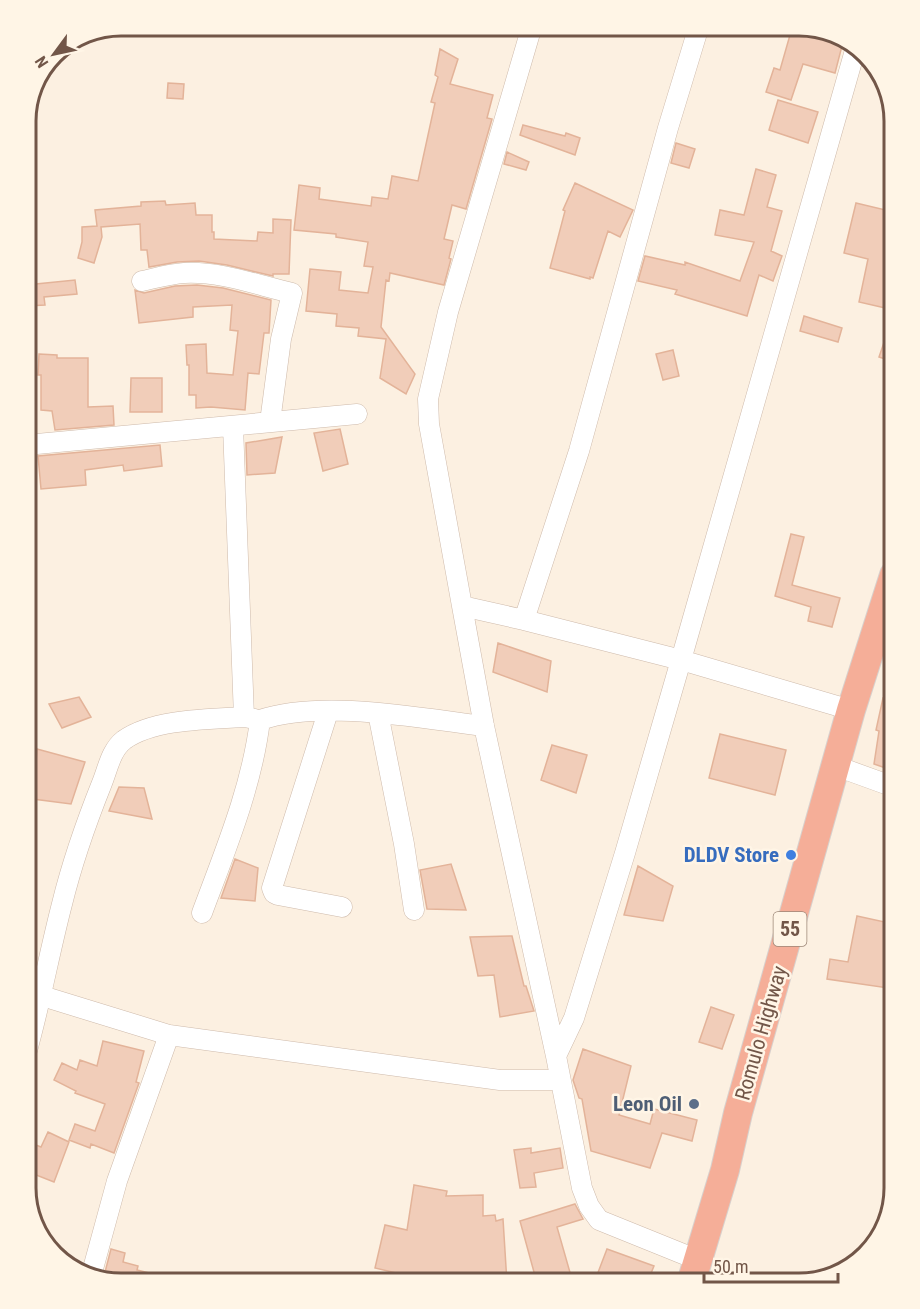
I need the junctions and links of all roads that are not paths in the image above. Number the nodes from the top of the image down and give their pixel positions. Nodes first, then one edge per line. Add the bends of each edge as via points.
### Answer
1 (529, 36) edge
2 (696, 36) edge
3 (854, 56) edge
4 (142, 281) dead end
5 (357, 414) dead end
6 (270, 422) junction
7 (233, 426) junction
8 (36, 444) edge
9 (462, 606) junction
10 (884, 606) edge
11 (524, 620) junction
12 (681, 660) junction
13 (851, 710) junction
14 (328, 712) junction
15 (378, 713) junction
16 (252, 718) junction
17 (483, 726) junction
18 (836, 766) junction
19 (884, 783) edge
20 (342, 907) dead end
21 (414, 910) dead end
22 (202, 914) dead end
23 (36, 984) edge
24 (36, 994) edge
25 (169, 1035) junction
26 (556, 1056) junction
27 (560, 1080) junction
28 (93, 1268) edge
29 (694, 1271) edge

1 - 9 street via 448,312 428,399 429,424
2 - 11 street via 579,451
3 - 12 street
4 - 6 street via 199,273 292,293 281,339
5 - 6 street
6 - 7 street
7 - 8 street
7 - 16 street
9 - 11 street
9 - 17 street
10 - 13 highway, Romulo Highway / 55
11 - 12 street
12 - 13 street
12 - 26 street via 574,1018
13 - 18 highway, Romulo Highway / 55
14 - 15 street
14 - 16 street
14 - 20 street via 272,888 278,895
15 - 17 street
15 - 21 street
16 - 22 street via 257,746
16 - 23 street via 208,719 156,727 136,733 114,750 86,822
17 - 26 street
18 - 19 street
18 - 29 highway, Romulo Highway / 55
24 - 25 street
25 - 27 street via 500,1080
25 - 28 street via 117,1181
26 - 27 street
27 - 29 street via 582,1188 598,1220

